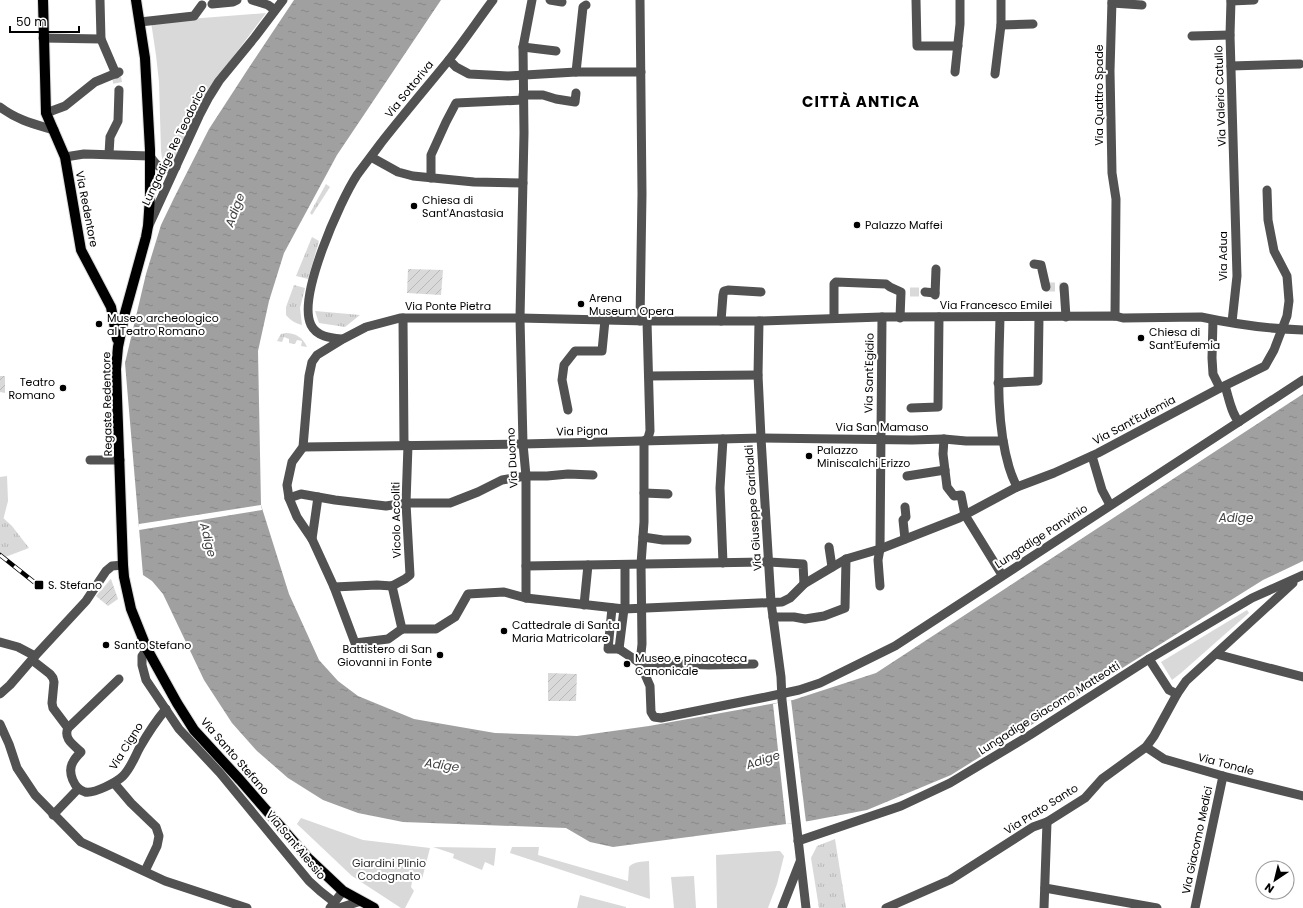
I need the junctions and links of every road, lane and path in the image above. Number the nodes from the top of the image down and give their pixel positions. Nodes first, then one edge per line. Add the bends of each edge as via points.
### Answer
1 (42, 0) edge
2 (100, 0) edge
3 (136, 0) edge
4 (238, 0) edge
5 (252, 0) edge
6 (282, 0) edge
7 (494, 0) edge
8 (532, 0) edge
9 (550, 0) edge
10 (640, 0) edge
11 (916, 0) edge
12 (960, 0) edge
13 (1001, 0) edge
14 (1254, 0) edge
15 (1112, 1) edge
16 (1231, 1) edge
17 (200, 2) edge
18 (214, 2) edge
19 (562, 2) dead end
20 (586, 5) dead end
21 (1142, 5) dead end
22 (275, 10) junction
23 (140, 22) junction
24 (1033, 24) dead end
25 (1001, 25) junction
26 (1230, 35) junction
27 (1192, 36) dead end
28 (43, 38) junction
29 (101, 39) junction
30 (958, 46) junction
31 (523, 47) junction
32 (556, 51) dead end
33 (449, 60) junction
34 (1300, 64) dead end
35 (1231, 66) junction
36 (576, 72) junction
37 (641, 72) junction
38 (955, 72) dead end
39 (995, 74) dead end
40 (524, 75) junction
41 (119, 90) tunnel mouth
42 (576, 92) dead end
43 (523, 97) junction
44 (0, 107) edge
45 (46, 113) junction
46 (54, 130) junction
47 (109, 154) junction
48 (150, 156) junction
49 (65, 157) junction
50 (371, 157) junction
51 (176, 167) junction
52 (430, 178) junction
53 (523, 183) junction
54 (1234, 190) joint
55 (1267, 190) dead end
56 (148, 226) junction
57 (1034, 264) dead end
58 (936, 269) dead end
59 (1046, 287) dead end
60 (1064, 287) dead end
61 (761, 292) dead end
62 (925, 292) tunnel mouth
63 (111, 307) junction
64 (125, 313) junction
65 (1000, 316) junction
66 (1115, 316) junction
67 (882, 317) junction
68 (939, 317) junction
69 (1039, 317) junction
70 (1066, 317) junction
71 (403, 318) junction
72 (520, 318) junction
73 (834, 318) junction
74 (900, 318) junction
75 (605, 320) junction
76 (1213, 320) junction
77 (643, 321) junction
78 (721, 321) junction
79 (759, 321) junction
80 (1232, 322) junction
81 (1282, 330) junction
82 (1303, 330) edge
83 (343, 339) junction
84 (118, 347) junction
85 (758, 375) junction
86 (648, 376) junction
87 (1303, 380) edge
88 (998, 383) junction
89 (1223, 387) junction
90 (911, 408) dead end
91 (568, 410) dead end
92 (1239, 422) junction
93 (760, 438) junction
94 (723, 439) junction
95 (944, 439) junction
96 (881, 440) junction
97 (644, 441) junction
98 (1003, 441) junction
99 (523, 444) junction
100 (406, 445) junction
101 (303, 447) junction
102 (1092, 456) junction
103 (90, 460) dead end
104 (120, 460) junction
105 (945, 470) junction
106 (593, 475) dead end
107 (526, 476) junction
108 (907, 476) dead end
109 (1017, 487) junction
110 (644, 493) junction
111 (668, 494) dead end
112 (318, 497) junction
113 (289, 498) junction
114 (406, 504) junction
115 (1110, 505) junction
116 (905, 508) dead end
117 (965, 515) junction
118 (122, 536) joint
119 (643, 537) junction
120 (905, 539) junction
121 (312, 540) junction
122 (687, 540) dead end
123 (829, 548) dead end
124 (880, 549) junction
125 (846, 559) junction
126 (769, 562) junction
127 (723, 563) junction
128 (641, 564) junction
129 (123, 565) junction
130 (588, 565) junction
131 (625, 565) junction
132 (526, 566) junction
133 (832, 567) junction
134 (1002, 575) junction
135 (1301, 576) edge
136 (804, 584) junction
137 (392, 586) junction
138 (880, 586) dead end
139 (334, 587) junction
140 (526, 598) junction
141 (1252, 598) junction
142 (771, 602) junction
143 (584, 605) junction
144 (642, 607) junction
145 (612, 608) junction
146 (624, 609) junction
147 (1262, 611) junction
148 (773, 617) junction
149 (402, 629) junction
150 (0, 642) edge
151 (147, 649) junction
152 (619, 649) junction
153 (1216, 654) junction
154 (34, 658) junction
155 (1149, 659) junction
156 (640, 663) junction
157 (754, 664) dead end
158 (1303, 677) edge
159 (118, 679) dead end
160 (0, 694) edge
161 (1177, 694) junction
162 (782, 697) junction
163 (166, 709) junction
164 (0, 724) edge
165 (68, 728) junction
166 (1146, 747) junction
167 (1223, 776) junction
168 (114, 783) junction
169 (78, 789) junction
170 (1303, 796) edge
171 (53, 815) junction
172 (1047, 822) junction
173 (798, 841) junction
174 (800, 861) junction
175 (145, 871) junction
176 (1045, 888) junction
177 (343, 891) junction
178 (361, 901) junction
179 (784, 904) edge
180 (334, 906) edge
181 (806, 906) edge
182 (247, 908) edge
183 (374, 908) edge
184 (886, 908) edge
185 (1044, 908) edge
186 (1157, 908) edge
187 (1196, 908) edge

1 - 28 main road
2 - 29 street
3 - 23 main road, Regaste Redentore
4 - 18 street
5 - 22 street
6 - 22 street, Lungadige Re Teodorico
7 - 33 street, Via Sottoriva
8 - 31 street, Via Duomo
9 - 19 street
10 - 37 street
11 - 30 street via 917,46
12 - 30 street
13 - 25 street
14 - 16 street, Via Valerio Catullo
15 - 21 street
15 - 66 street, Via Quattro Spade via 1110,71 1112,173 1116,199
16 - 26 street, Via Valerio Catullo
17 - 18 street via 207,6
17 - 23 street via 194,16
20 - 36 street via 583,7
22 - 51 street, Lungadige Re Teodorico via 219,81 199,116
23 - 48 main road, Regaste Redentore via 145,58
24 - 25 street
25 - 39 street
26 - 27 street
26 - 35 street, Via Valerio Catullo
28 - 29 street
28 - 45 main road
29 - 45 street via 118,73 95,82 65,106
30 - 38 street
31 - 32 street
31 - 40 street, Via Duomo
33 - 40 street via 469,74
33 - 50 street, Via Sottoriva
34 - 35 street
35 - 54 street, Via Valerio Catullo
36 - 37 street
36 - 40 street
37 - 77 street
40 - 43 street, Via Duomo
41 - 47 street via 118,121 110,137
42 - 43 street via 575,102 543,95
43 - 52 street via 456,103 431,154
43 - 53 street, Via Duomo
44 - 46 street via 11,116
45 - 46 main road, Via Redentore
46 - 49 main road, Via Redentore
47 - 48 street
47 - 49 street
48 - 51 street via 160,167
48 - 56 main road, Regaste Redentore
49 - 63 main road, Via Redentore via 81,250
50 - 52 street via 398,172
50 - 83 street, Via Sottoriva via 345,195 325,243 309,293 308,311 315,331 332,338
51 - 56 street, Lungadige Re Teodorico
52 - 53 street
53 - 72 street, Via Duomo
54 - 80 street, Via Adua via 1237,276
55 - 81 street, Via Sant'Eufemia via 1268,220 1274,251 1287,276 1289,301
56 - 64 main road, Regaste Redentore
57 - 59 street via 1041,265
58 - 62 street via 935,294
60 - 70 street
61 - 78 street via 724,292
63 - 64 main road
63 - 84 main road, Via Redentore
64 - 84 main road, Regaste Redentore
65 - 68 street, Via Francesco Emilei
65 - 69 street, Via Francesco Emilei
65 - 88 street
66 - 70 street, Via Francesco Emilei
66 - 76 street, Via Francesco Emilei via 1201,317
67 - 73 street, Via Francesco Emilei
67 - 74 street, Via Francesco Emilei
67 - 96 street, Via Sant'Egidio
68 - 74 street, Via Francesco Emilei
68 - 90 street via 938,407
69 - 70 street, Via Francesco Emilei
69 - 88 street via 1038,381
71 - 72 street, Via Ponte Pietra
71 - 83 street, Via Ponte Pietra via 366,327
71 - 100 street, Vicolo Accoliti
72 - 75 street, Via Ponte Pietra
72 - 99 street, Via Duomo
73 - 74 street via 836,282 886,284 905,292
73 - 79 street, Via Francesco Emilei
75 - 77 street, Via Ponte Pietra
75 - 91 street via 602,351 575,351 564,365 562,380
76 - 80 street, Via Francesco Emilei
76 - 89 street via 1213,374
77 - 78 street, Via Francesco Emilei
77 - 86 street
78 - 79 street, Via Francesco Emilei
79 - 85 street, Via Giuseppe Garibaldi
80 - 81 street, Via Francesco Emilei
81 - 82 street, Via Francesco Emilei
81 - 89 street, Via Sant'Eufemia via 1265,366
83 - 101 street, Via Ponte Pietra via 317,355 312,362
84 - 104 main road, Regaste Redentore via 116,369
85 - 86 street
85 - 93 street, Via Giuseppe Garibaldi
86 - 97 street via 650,431
87 - 92 street, Lungadige Panvinio
88 - 98 street
89 - 92 street
89 - 102 street, Via Sant'Eufemia
92 - 115 street, Lungadige Panvinio
93 - 94 street, Via Pigna
93 - 96 street, Via San Mamaso
93 - 126 street, Via Giuseppe Garibaldi
94 - 97 street, Via Pigna
94 - 127 street via 720,488
95 - 96 street, Via San Mamaso
95 - 98 street, Via San Mamaso
95 - 105 street
96 - 124 street, Via Sant'Egidio
97 - 99 street, Via Pigna
97 - 110 street
98 - 109 street via 1009,468
99 - 100 street, Via Pigna
99 - 107 street, Via Duomo
100 - 101 street, Via Pigna
100 - 114 street, Vicolo Accoliti
101 - 113 street, Via Ponte Pietra via 292,462 287,485
102 - 109 street, Via Sant'Eufemia via 1054,474
102 - 115 street via 1102,490
103 - 104 street
104 - 118 main road, Regaste Redentore
105 - 108 street
105 - 117 street via 947,487 954,496 961,495
106 - 107 street
107 - 114 street via 502,480 450,503
107 - 132 street, Via Duomo
109 - 117 street, Via Sant'Eufemia
110 - 111 street
110 - 119 street
112 - 113 street via 301,494
112 - 114 street via 386,506
112 - 121 street
113 - 121 street
114 - 137 street, Vicolo Accoliti via 410,575
115 - 134 street, Lungadige Panvinio
116 - 120 street
117 - 120 street, Via Sant'Eufemia
117 - 134 street
118 - 129 main road, Via Santo Stefano
119 - 122 street
119 - 128 street
120 - 124 street, Via Sant'Eufemia
121 - 139 street
123 - 133 street
124 - 125 street, Via Sant'Eufemia
124 - 138 street, Via Sant'Egidio
125 - 133 street, Via Sant'Eufemia
125 - 148 street via 845,608 824,616 805,619
126 - 127 street
126 - 136 street via 803,564
126 - 142 street, Via Giuseppe Garibaldi
127 - 128 street
128 - 131 street
128 - 144 street
129 - 151 main road, Via Santo Stefano via 131,609
129 - 154 street via 112,566 106,571 86,601
130 - 131 street
130 - 132 street
130 - 143 street
131 - 146 street
132 - 140 street, Via Duomo
133 - 136 street, Via Sant'Eufemia
134 - 162 street, Lungadige Panvinio via 895,646 820,683
135 - 141 street, Lungadige Giacomo Matteotti
135 - 147 street, Via Prato Santo
136 - 142 street, Via Sant'Eufemia via 790,598 782,602
137 - 139 street
137 - 149 street
139 - 149 street via 355,643 388,639
140 - 143 street, Via Sant'Eufemia
140 - 149 street, Via Sant'Eufemia via 504,592 468,594 455,617 436,629
141 - 147 street via 1257,601
141 - 155 street, Lungadige Giacomo Matteotti
142 - 144 street, Via Sant'Eufemia
142 - 148 street, Via Giuseppe Garibaldi
143 - 145 street, Via Sant'Eufemia
144 - 146 street, Via Sant'Eufemia
144 - 156 street
145 - 146 street, Via Sant'Eufemia
145 - 152 street via 608,649
146 - 152 street
147 - 153 street, Via Prato Santo
148 - 162 street, Via Giuseppe Garibaldi
150 - 154 street via 18,647
151 - 163 street, Via Sant'Alessio via 142,656 146,680
151 - 177 main road, Via Santo Stefano via 194,730 308,858
152 - 156 street
153 - 158 street
153 - 161 street, Via Prato Santo via 1186,681
154 - 160 street
154 - 165 street via 50,674 54,682 52,703
155 - 161 street via 1169,690
155 - 173 street, Lungadige Giacomo Matteotti via 950,783 901,806
156 - 157 street
156 - 162 street, Lungadige Panvinio via 650,686 651,712 654,717 661,718 761,698
159 - 165 street
161 - 166 street, Via Prato Santo
162 - 173 street, Via Giuseppe Garibaldi
163 - 168 street, Via Cigno via 152,726 124,776
163 - 180 street, Via Sant'Alessio via 179,729 220,773 309,881
164 - 171 street via 17,768 35,795
165 - 169 street via 67,738 81,752 72,762 71,772
166 - 167 street, Via Tonale via 1164,759
166 - 172 street, Via Prato Santo via 1102,779 1085,798
167 - 170 street, Via Tonale
167 - 187 street, Via Giacomo Medici
168 - 169 street, Via Cigno via 88,792
168 - 175 street via 156,827 160,836
169 - 171 street
171 - 175 street via 81,842
172 - 176 street
172 - 184 street, Via Prato Santo via 1033,828 950,880
173 - 174 street, Via Giuseppe Garibaldi
174 - 179 street
174 - 181 street, Via Giuseppe Garibaldi
175 - 182 street via 187,889
176 - 185 street
176 - 186 street
177 - 178 main road, Via Santo Stefano
177 - 180 street
178 - 180 street
178 - 183 main road, Via Santo Stefano
179 - 181 street via 789,896 797,895

